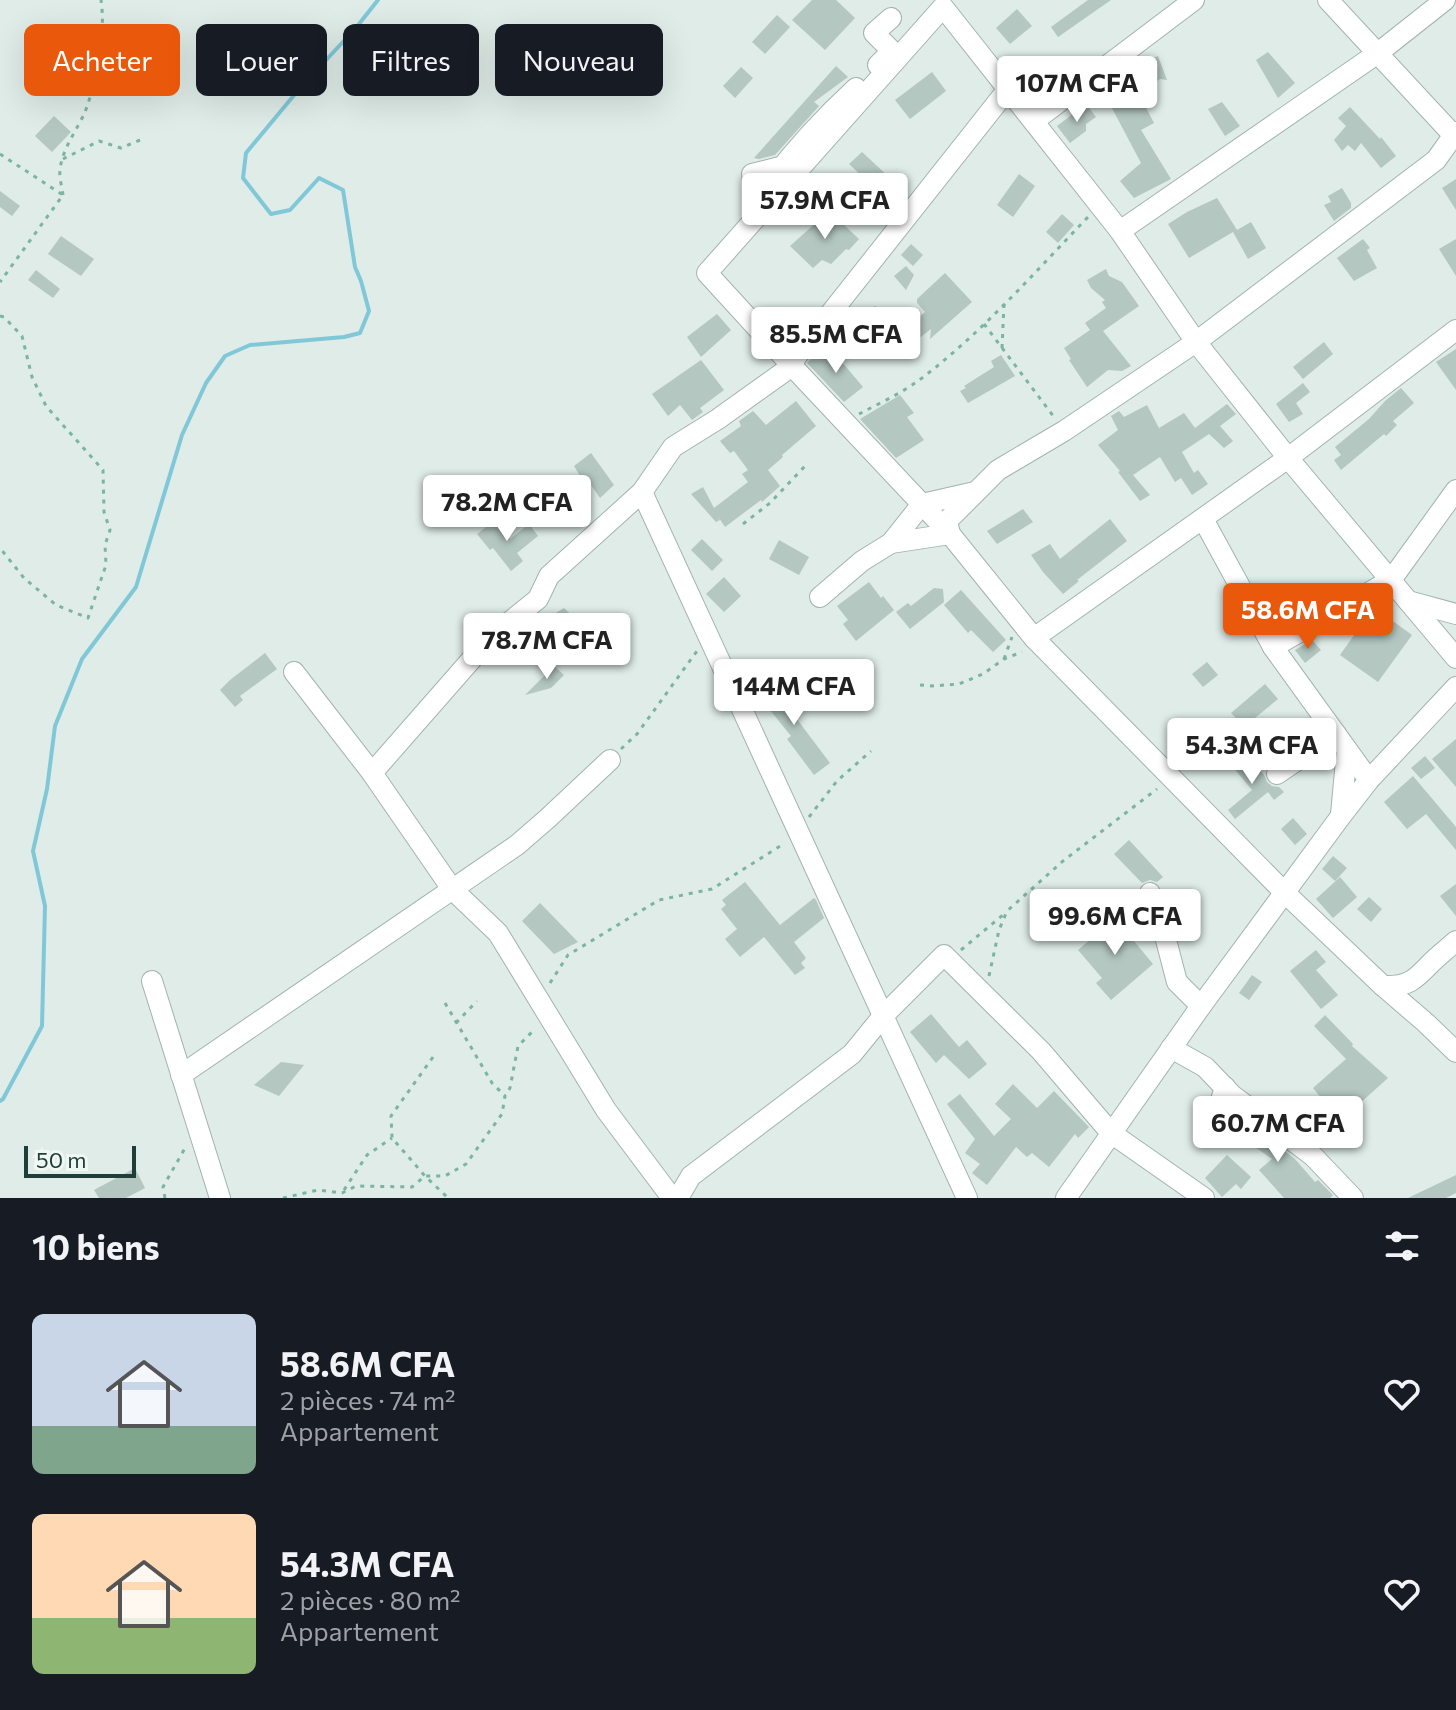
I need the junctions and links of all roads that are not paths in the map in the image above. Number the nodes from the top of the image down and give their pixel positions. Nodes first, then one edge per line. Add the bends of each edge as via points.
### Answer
1 (1194, 0) edge
2 (1328, 0) edge
3 (1445, 0) edge
4 (945, 3) edge
5 (891, 18) dead end
6 (1378, 53) junction
7 (1008, 89) junction
8 (1034, 121) junction
9 (1455, 134) edge
10 (1120, 231) junction
11 (734, 243) junction
12 (1456, 330) edge
13 (1196, 342) junction
14 (792, 366) junction
15 (1288, 458) junction
16 (1456, 490) edge
17 (642, 492) junction
18 (975, 492) junction
19 (922, 504) junction
20 (1203, 519) junction
21 (950, 534) junction
22 (891, 543) junction
23 (1391, 580) junction
24 (820, 597) dead end
25 (1408, 601) junction
26 (1456, 614) edge
27 (1038, 642) junction
28 (1273, 647) junction
29 (1456, 658) edge
30 (294, 672) dead end
31 (1456, 687) edge
32 (1342, 742) junction
33 (610, 760) road end
34 (372, 773) junction
35 (1277, 774) dead end
36 (1369, 780) junction
37 (1341, 816) junction
38 (452, 889) junction
39 (1284, 892) junction
40 (1150, 893) dead end
41 (1456, 941) edge
42 (152, 981) dead end
43 (1383, 986) junction
44 (1201, 1006) junction
45 (883, 1016) junction
46 (1171, 1048) junction
47 (1456, 1052) edge
48 (181, 1075) junction
49 (1111, 1133) junction
50 (220, 1198) edge
51 (672, 1198) edge
52 (678, 1198) edge
53 (967, 1198) edge
54 (1066, 1198) edge
55 (1204, 1198) edge
56 (1353, 1198) edge

1 - 8 street
2 - 6 street
3 - 6 street
4 - 7 street
4 - 11 street
5 - 11 street via 874,33 892,51 780,167
6 - 9 street
6 - 10 street
7 - 8 street
7 - 14 street
8 - 10 street
9 - 13 street via 1436,160
10 - 13 street
11 - 14 street via 707,273
12 - 15 street
13 - 15 street
13 - 18 street via 998,470
14 - 17 street via 673,447
14 - 19 street
15 - 20 street
15 - 23 street
16 - 23 street
17 - 34 street via 549,576 538,599 492,636
17 - 45 street
18 - 19 street
18 - 21 street via 947,521
19 - 21 street
19 - 22 street
20 - 27 street
20 - 28 street
21 - 22 street
21 - 27 street
22 - 24 street
23 - 25 street
23 - 28 street
25 - 26 street
25 - 29 street
27 - 39 street
28 - 32 street
30 - 34 street
31 - 36 street
32 - 35 street
32 - 36 street
32 - 37 street
33 - 38 street via 517,845
34 - 38 street
36 - 37 street
37 - 39 street
38 - 48 street
38 - 51 street via 498,933 606,1110
39 - 43 street
39 - 44 street
40 - 44 street via 1149,908 1161,921 1177,982
41 - 43 street via 1417,979 1399,987
42 - 48 street
43 - 47 street
44 - 46 street
45 - 49 street via 944,955 1041,1051
45 - 52 street via 852,1054 691,1176
45 - 53 street
46 - 49 street
46 - 56 street via 1205,1067 1222,1097 1232,1095 1313,1156
48 - 50 street
49 - 54 street
49 - 55 street

